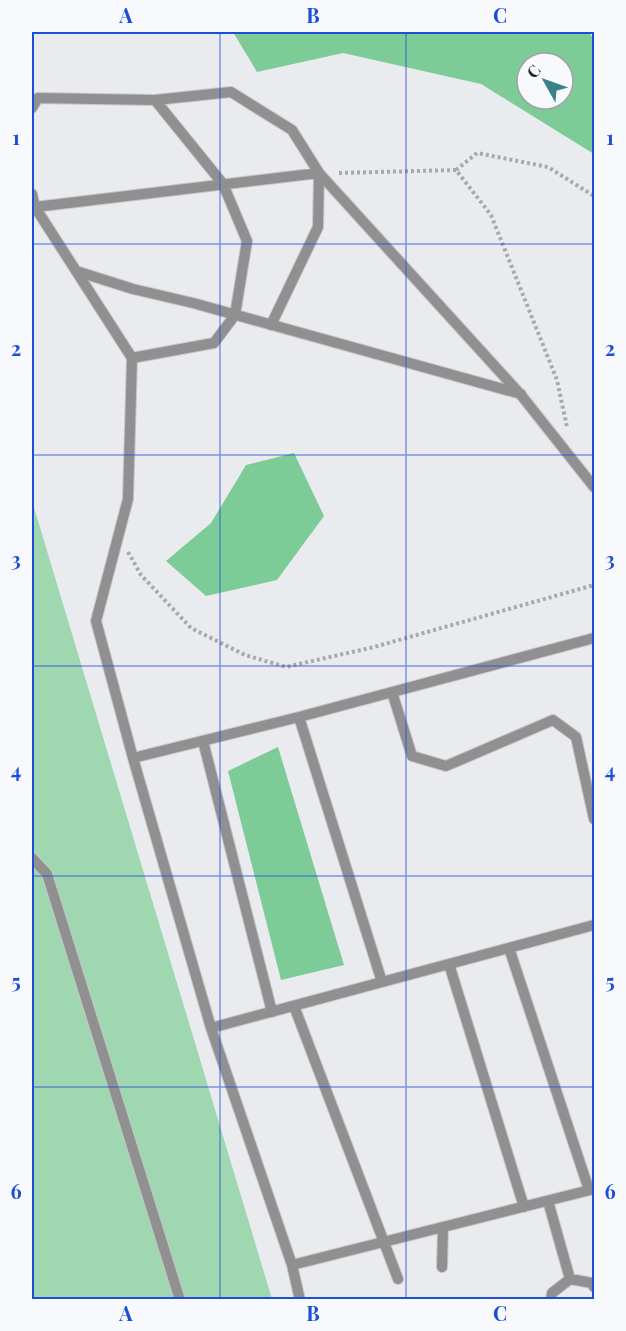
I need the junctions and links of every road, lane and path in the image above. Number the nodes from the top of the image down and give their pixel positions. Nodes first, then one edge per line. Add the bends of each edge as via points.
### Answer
1 (155, 100) junction
2 (32, 108) edge
3 (456, 170) junction
4 (319, 173) junction
5 (223, 184) junction
6 (32, 194) edge
7 (594, 196) edge
8 (35, 207) junction
9 (76, 271) junction
10 (235, 315) junction
11 (271, 325) junction
12 (132, 358) junction
13 (521, 395) junction
14 (574, 460) junction
15 (594, 487) edge
16 (119, 534) junction
17 (594, 585) edge
18 (594, 638) edge
19 (392, 693) junction
20 (299, 717) junction
21 (202, 741) junction
22 (133, 758) junction
23 (594, 819) edge
24 (32, 858) edge
25 (594, 925) edge
26 (509, 948) junction
27 (450, 964) junction
28 (382, 982) junction
29 (294, 1006) junction
30 (272, 1012) junction
31 (211, 1028) junction
32 (592, 1189) edge
33 (548, 1201) junction
34 (524, 1207) junction
35 (443, 1228) junction
36 (384, 1243) junction
37 (292, 1265) junction
38 (442, 1267) dead end
39 (398, 1279) dead end
40 (570, 1279) junction
41 (594, 1287) edge
42 (180, 1299) edge
43 (300, 1299) edge
44 (551, 1299) edge

1 - 2 lane via 38,98
1 - 4 lane via 231,92 292,130
1 - 5 lane
3 - 4 path
3 - 7 path via 477,153 548,167
3 - 14 path via 491,215 557,380
4 - 5 lane
4 - 11 lane via 318,227
4 - 13 lane
5 - 8 lane
5 - 10 lane via 247,241
6 - 8 lane
8 - 9 lane
9 - 10 lane
9 - 12 lane
10 - 11 lane
10 - 12 lane via 214,343
11 - 13 lane
12 - 16 lane via 128,499
13 - 14 lane
14 - 15 lane
16 - 17 path via 141,574 191,628 245,655 286,667 374,647
16 - 22 lane via 96,621
18 - 19 lane
19 - 20 lane
19 - 23 lane via 412,756 446,766 553,720 576,737
20 - 21 lane
20 - 28 lane
21 - 22 lane
21 - 30 lane
22 - 31 lane
24 - 42 lane via 47,874
25 - 26 lane
26 - 27 lane
26 - 32 lane
27 - 28 lane
27 - 34 lane
28 - 29 lane
29 - 30 lane
29 - 36 lane
30 - 31 lane
31 - 37 lane
32 - 33 lane
33 - 34 lane
33 - 40 lane
34 - 35 lane
35 - 36 lane
35 - 38 lane
36 - 37 lane
36 - 39 lane
37 - 43 lane
40 - 41 lane via 592,1283
40 - 44 lane via 552,1293

